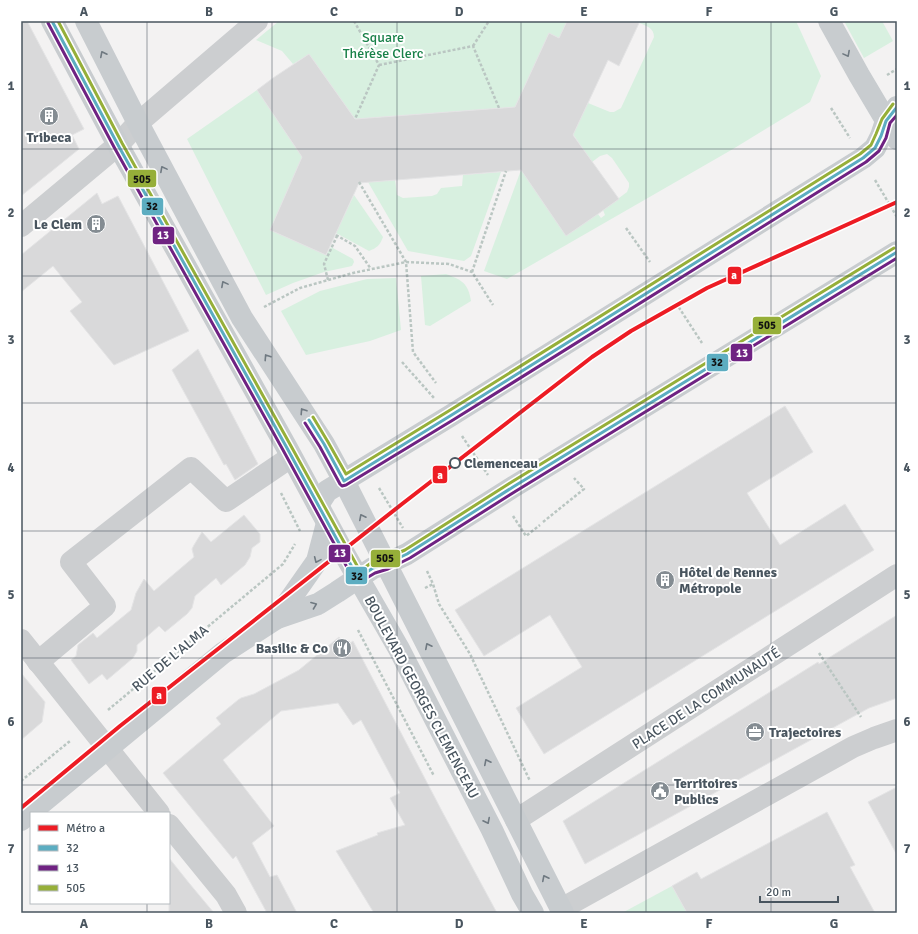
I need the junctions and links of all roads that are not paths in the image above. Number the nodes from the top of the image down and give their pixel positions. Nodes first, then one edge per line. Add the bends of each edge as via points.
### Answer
1 (52, 21) edge
2 (86, 21) edge
3 (257, 21) edge
4 (829, 21) edge
5 (893, 122) edge
6 (138, 123) junction
7 (118, 146) junction
8 (21, 226) edge
9 (897, 252) edge
10 (292, 457) junction
11 (344, 481) junction
12 (323, 514) junction
13 (386, 564) junction
14 (897, 575) edge
15 (358, 578) junction
16 (277, 618) junction
17 (21, 640) edge
18 (38, 662) junction
19 (897, 730) edge
20 (108, 748) junction
21 (31, 812) edge
22 (158, 812) edge
23 (30, 813) edge
24 (21, 820) edge
25 (516, 820) junction
26 (170, 826) edge
27 (562, 911) edge
28 (236, 913) edge
29 (533, 913) edge

1 - 7 main road, BOULEVARD GEORGES CLEMENCEAU
6 -> 2 main road, BOULEVARD GEORGES CLEMENCEAU
3 - 6 street
4 -> 5 main road via 859,75
5 - 11 main road via 875,148 862,158
6 - 7 street
11 -> 6 main road, BOULEVARD GEORGES CLEMENCEAU via 324,444 242,318
7 - 8 street
7 - 10 main road, BOULEVARD GEORGES CLEMENCEAU
9 - 13 main road via 416,549
10 - 12 main road, BOULEVARD GEORGES CLEMENCEAU
10 - 18 street via 226,501 191,468 71,562 105,606
11 - 12 main road via 327,491
13 -> 11 main road, BOULEVARD GEORGES CLEMENCEAU
12 - 15 main road, BOULEVARD GEORGES CLEMENCEAU
12 -> 16 main road via 317,561
13 - 15 main road via 373,568
25 -> 13 main road, BOULEVARD GEORGES CLEMENCEAU
14 - 25 street, PLACE DE LA COMMUNAUTÉ
16 -> 15 main road via 318,604
15 -> 29 main road, BOULEVARD GEORGES CLEMENCEAU via 399,649
16 - 20 main road via 223,653
17 - 18 street
18 - 20 street
19 - 27 street via 853,747
20 - 21 main road
20 - 22 street
23 - 24 main road
27 -> 25 main road, BOULEVARD GEORGES CLEMENCEAU
26 - 28 street via 226,895

